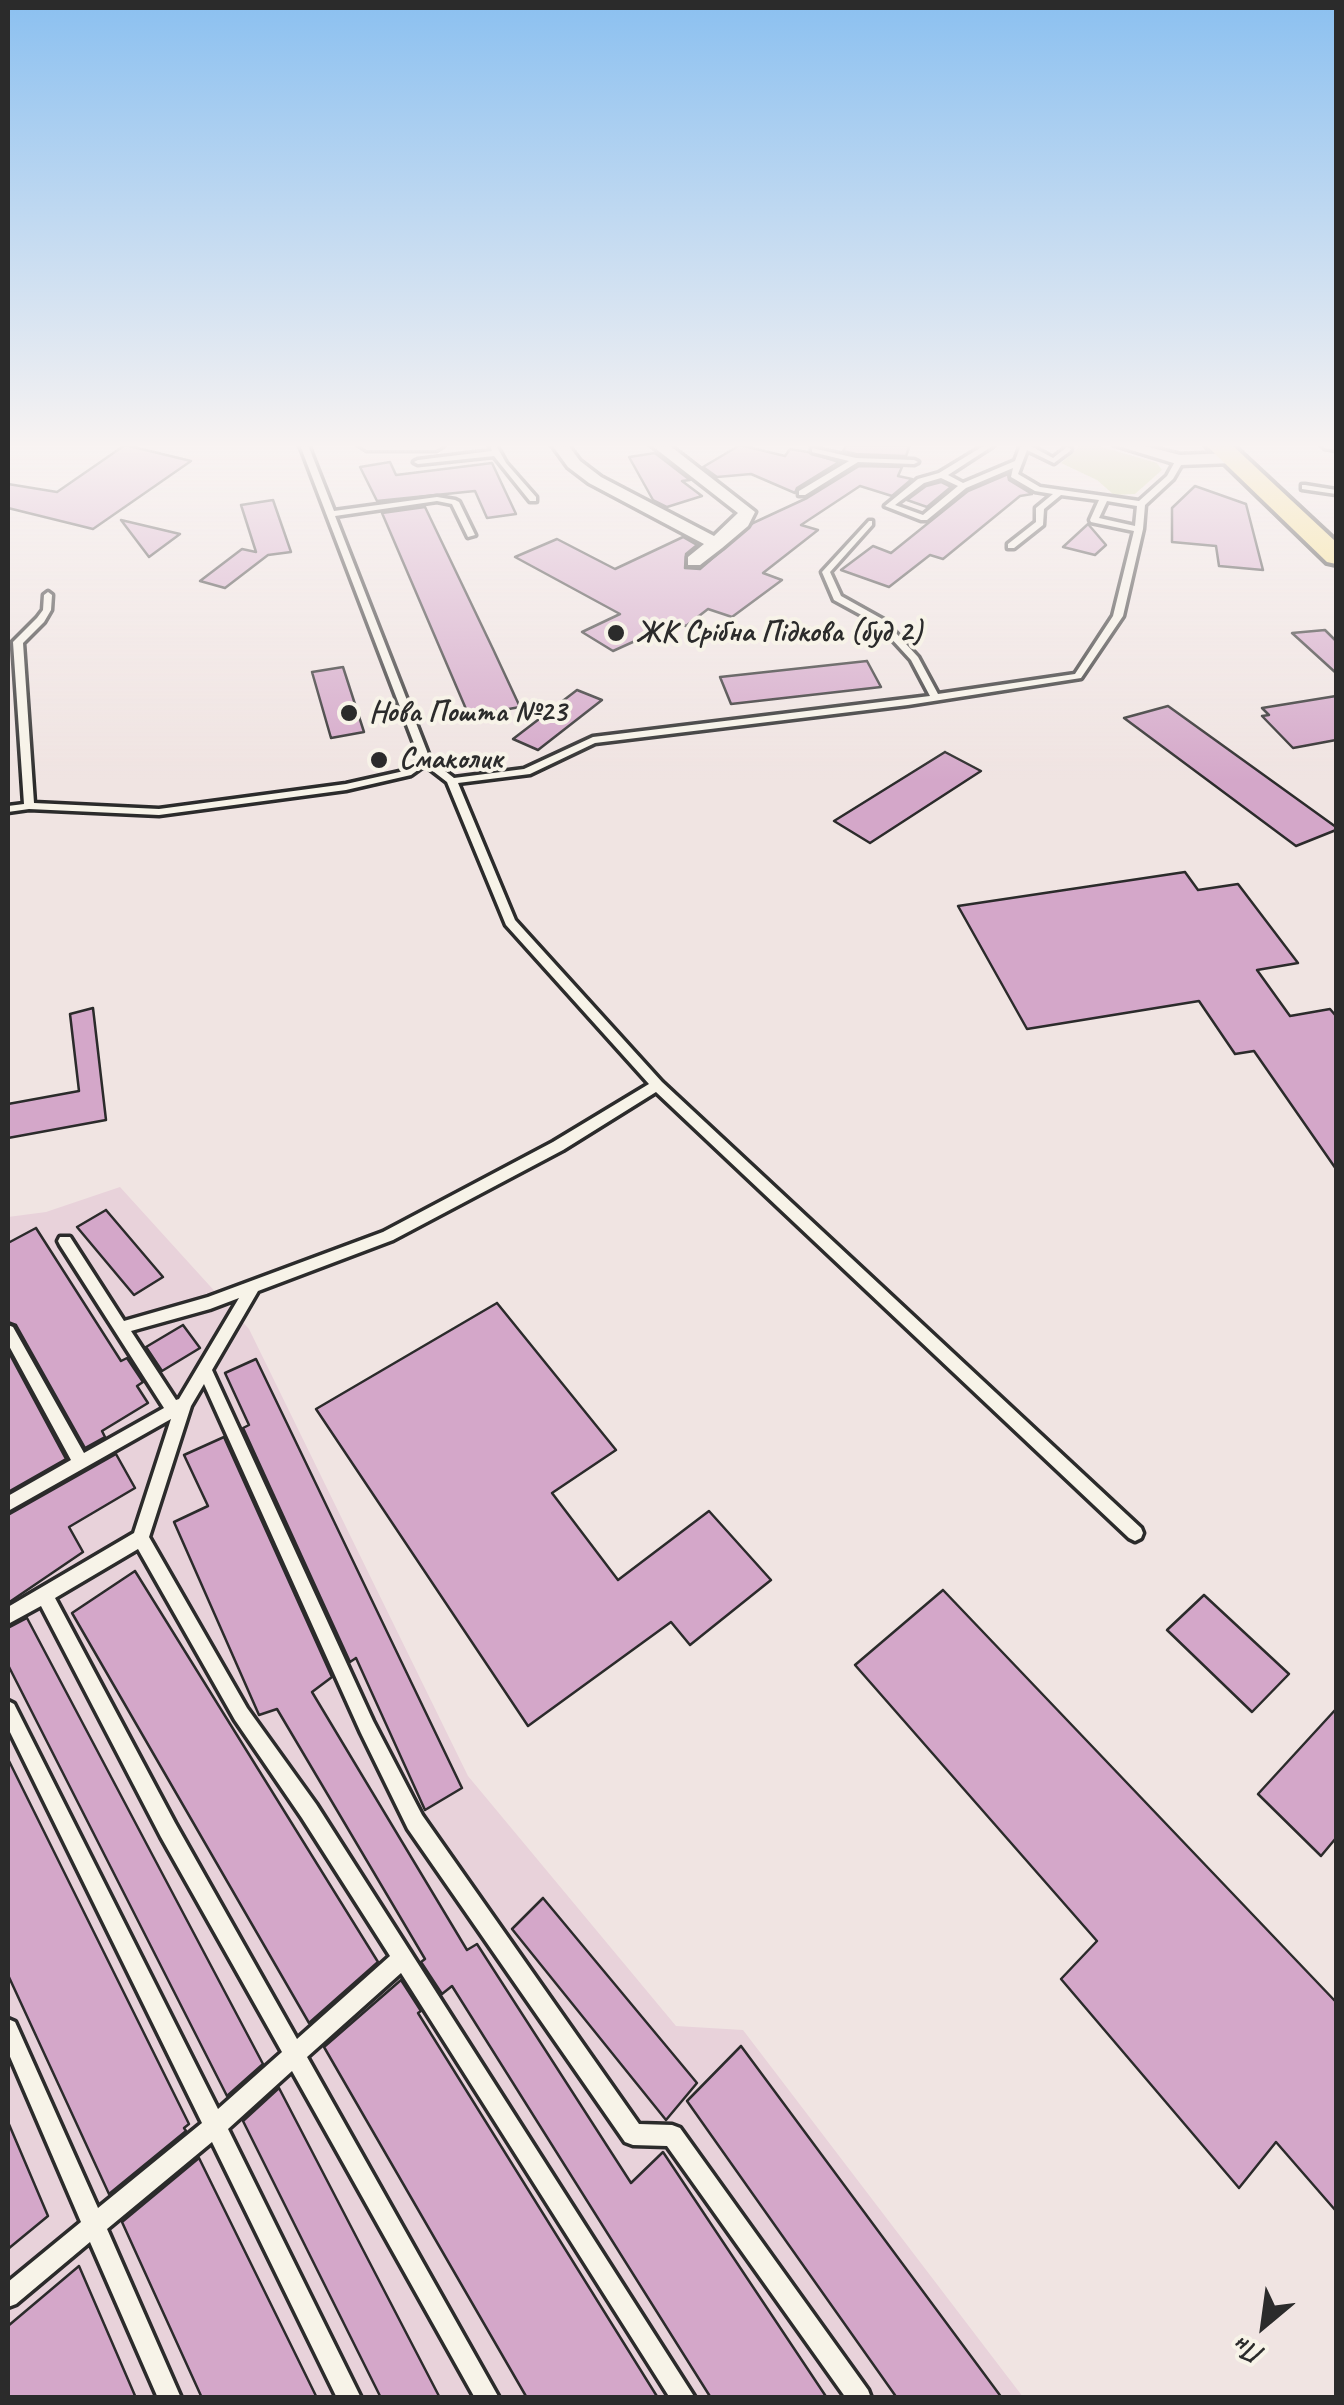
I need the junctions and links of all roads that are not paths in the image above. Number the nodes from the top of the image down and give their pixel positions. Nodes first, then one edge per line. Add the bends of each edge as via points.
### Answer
1 (347, 557) edge
2 (699, 557) edge
3 (839, 557) edge
4 (1132, 557) edge
5 (694, 561) dead end
6 (48, 596) dead end
7 (935, 698) junction
8 (424, 760) junction
9 (452, 781) junction
10 (29, 806) junction
11 (8, 810) edge
12 (657, 1084) junction
13 (66, 1242) dead end
14 (253, 1286) junction
15 (124, 1328) junction
16 (8, 1331) edge
17 (204, 1368) junction
18 (179, 1407) junction
19 (81, 1462) junction
20 (8, 1504) edge
21 (1135, 1533) dead end
22 (141, 1538) junction
23 (44, 1595) junction
24 (8, 1616) edge
25 (8, 1710) edge
26 (404, 1958) junction
27 (8, 2029) edge
28 (294, 2054) junction
29 (215, 2126) junction
30 (94, 2226) junction
31 (8, 2296) edge
32 (170, 2398) edge
33 (350, 2398) edge
34 (488, 2398) edge
35 (684, 2398) edge
36 (860, 2398) edge

1 - 8 lane
2 - 5 street
3 - 7 lane via 826,572 837,598 881,622 915,659
4 - 7 lane via 1118,616 1078,676
6 - 10 lane via 42,620 18,642
7 - 9 lane via 593,740 526,772
8 - 9 lane
8 - 10 lane via 407,772 346,788 159,812
9 - 12 lane via 510,922
10 - 11 lane
12 - 14 lane via 441,1210
12 - 21 lane
13 - 15 lane
14 - 15 lane
14 - 17 lane
15 - 18 lane
16 - 19 lane
17 - 18 lane
17 - 36 lane via 415,1822 633,2134 672,2136
18 - 19 lane
18 - 22 lane
19 - 20 lane
22 - 23 lane
22 - 26 lane via 241,1714
23 - 24 lane
23 - 28 lane
25 - 29 lane
26 - 28 lane
26 - 35 lane
27 - 30 lane
28 - 29 lane
28 - 34 lane
29 - 30 lane
29 - 33 lane
30 - 31 lane
30 - 32 lane

